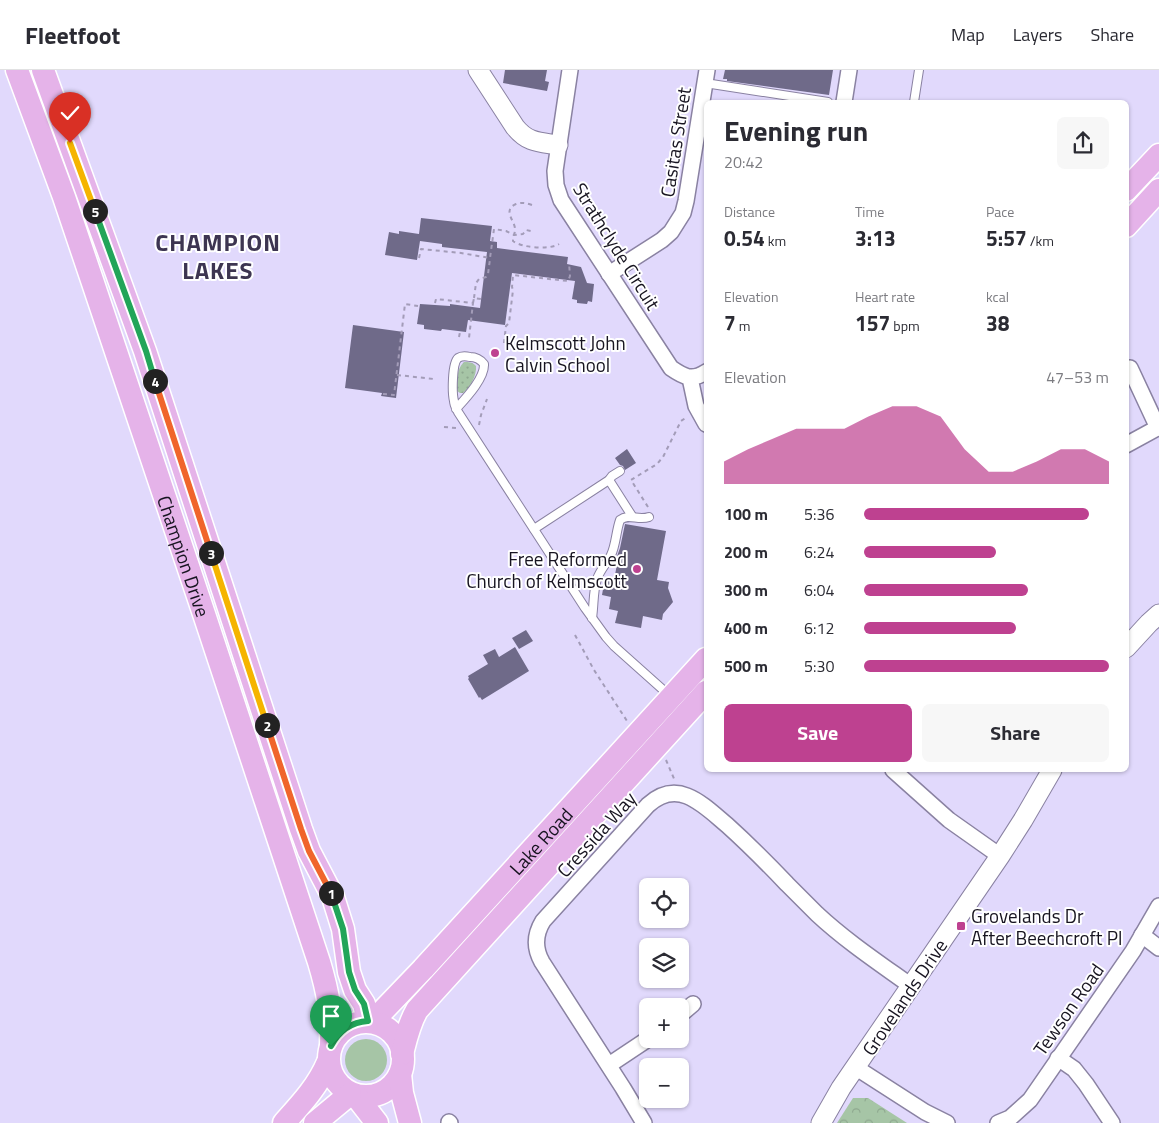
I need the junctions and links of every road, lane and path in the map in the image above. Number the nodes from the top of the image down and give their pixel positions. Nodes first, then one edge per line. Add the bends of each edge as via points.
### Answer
1 (17, 70) edge
2 (43, 70) edge
3 (478, 70) edge
4 (570, 70) edge
5 (849, 70) edge
6 (919, 70) edge
7 (706, 76) edge
8 (819, 100) edge
9 (844, 100) edge
10 (914, 100) edge
11 (558, 145) junction
12 (1152, 178) edge
13 (532, 205) dead end
14 (1129, 220) edge
15 (531, 231) dead end
16 (513, 235) junction
17 (559, 244) dead end
18 (419, 258) dead end
19 (490, 258) junction
20 (569, 264) dead end
21 (609, 274) junction
22 (474, 298) junction
23 (481, 299) dead end
24 (473, 303) junction
25 (435, 304) dead end
26 (418, 306) dead end
27 (460, 332) dead end
28 (459, 337) dead end
29 (469, 338) dead end
30 (504, 343) dead end
31 (1130, 368) dead end
32 (704, 374) edge
33 (396, 375) junction
34 (690, 378) junction
35 (434, 379) dead end
36 (383, 394) dead end
37 (487, 399) dead end
38 (456, 409) junction
39 (690, 415) dead end
40 (704, 420) edge
41 (444, 427) dead end
42 (1158, 428) edge
43 (464, 429) dead end
44 (478, 432) dead end
45 (1129, 443) edge
46 (620, 471) dead end
47 (609, 480) junction
48 (647, 514) joint
49 (632, 516) junction
50 (534, 529) junction
51 (1159, 614) edge
52 (592, 618) junction
53 (575, 635) dead end
54 (1129, 645) edge
55 (704, 661) edge
56 (704, 694) edge
57 (671, 697) junction
58 (688, 713) junction
59 (629, 722) dead end
60 (661, 755) dead end
61 (894, 772) edge
62 (1051, 772) edge
63 (678, 785) dead end
64 (1000, 856) junction
65 (1159, 906) edge
66 (1142, 936) junction
67 (1159, 948) edge
68 (911, 986) junction
69 (693, 1004) dead end
70 (689, 1007) edge
71 (370, 1021) junction
72 (639, 1045) edge
73 (330, 1054) junction
74 (1058, 1058) junction
75 (401, 1064) junction
76 (609, 1065) junction
77 (855, 1067) junction
78 (353, 1095) junction
79 (284, 1123) edge
80 (315, 1123) edge
81 (377, 1123) edge
82 (410, 1123) edge
83 (644, 1123) edge
84 (821, 1123) edge
85 (947, 1123) edge
86 (998, 1123) edge
87 (1112, 1123) edge

1 - 73 main road, Champion Drive via 64,197 319,962 330,1005
2 - 71 main road, Champion Drive via 146,351 301,829 333,897 343,929 349,972
3 - 11 street via 522,136 531,141
4 - 11 street, Strathclyde Circuit
5 - 9 street
6 - 10 lane
7 - 8 lane
7 - 21 street, Casitas Street via 683,213 662,240
11 - 21 street, Strathclyde Circuit via 555,174 561,200
12 - 14 main road
13 - 16 path via 522,203 511,208 510,216 515,228
15 - 16 path
16 - 17 path via 512,240 523,246
16 - 19 path via 494,229
18 - 19 path via 420,249
19 - 22 path via 488,274 477,280
20 - 30 path via 568,281 513,275
21 - 34 street, Strathclyde Circuit via 671,368
22 - 23 path
22 - 24 path
24 - 25 path via 436,298
24 - 29 path
26 - 33 path via 405,304
27 - 28 path
31 - 42 street
32 - 34 street
33 - 35 path
33 - 36 path via 394,395
34 - 40 street via 696,406
37 - 44 path
38 - 38 lane via 452,389 456,361 466,356 480,359 484,364 483,373
38 - 50 lane
39 - 48 path via 681,421 659,462 631,480 648,508
41 - 43 path
42 - 45 street
46 - 47 lane
47 - 49 lane
47 - 50 lane
48 - 49 lane via 643,519
49 - 52 lane via 620,520 611,555 597,579
50 - 52 lane
51 - 54 street
52 - 57 lane via 614,646
53 - 59 path
55 - 57 main road, Lake Road
56 - 58 main road, Lake Road
57 - 58 main road
57 - 71 main road, Lake Road via 422,969
58 - 75 main road, Lake Road via 417,1010 407,1031
60 - 63 path
61 - 64 street via 949,820
62 - 64 street, Grovelands Drive
64 - 68 street, Grovelands Drive
65 - 66 street, Tewson Road
66 - 67 street
66 - 74 street, Tewson Road
68 - 76 street, Cressida Way via 822,918 751,847 698,802 685,795 664,794 648,805 538,930 536,948 539,957
68 - 77 street, Grovelands Drive
69 - 70 street
71 - 73 main road via 357,1022 346,1028 337,1036
71 - 75 main road via 384,1025 394,1034 398,1040
72 - 76 street
73 - 78 main road via 331,1074 336,1083
73 - 79 main road via 322,1076
74 - 86 street, Tewson Road via 1030,1100 1010,1118
74 - 87 street via 1074,1069
75 - 78 main road via 392,1086 381,1094 368,1097
75 - 82 main road via 402,1093
76 - 83 street, Cressida Way
77 - 84 street, Grovelands Drive
77 - 85 street via 924,1112
78 - 80 main road
78 - 81 main road

